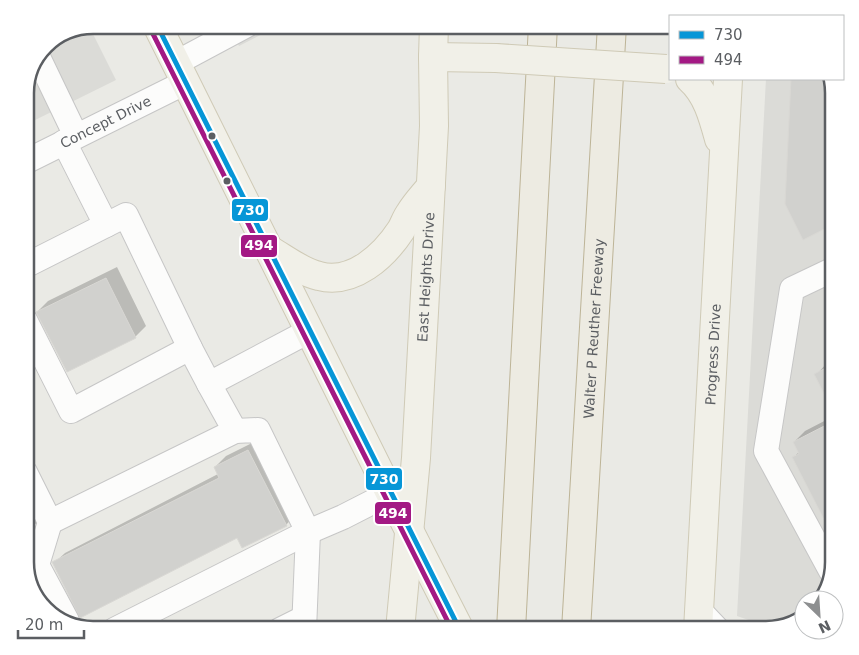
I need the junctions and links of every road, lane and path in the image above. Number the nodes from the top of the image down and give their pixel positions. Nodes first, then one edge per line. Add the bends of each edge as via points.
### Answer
1 (162, 34) edge
2 (234, 34) edge
3 (434, 34) edge
4 (543, 34) edge
5 (611, 34) edge
6 (433, 57) junction
7 (41, 65) edge
8 (181, 72) junction
9 (669, 72) edge
10 (684, 80) edge
11 (728, 80) edge
12 (70, 139) junction
13 (723, 152) junction
14 (34, 157) edge
15 (431, 186) junction
16 (106, 225) junction
17 (268, 249) junction
18 (34, 261) edge
19 (825, 273) edge
20 (309, 330) junction
21 (34, 338) edge
22 (190, 348) junction
23 (209, 384) junction
24 (235, 431) junction
25 (34, 490) edge
26 (390, 492) junction
27 (50, 522) junction
28 (409, 530) junction
29 (308, 532) junction
30 (825, 560) edge
31 (61, 612) edge
32 (698, 620) edge
33 (132, 621) edge
34 (304, 621) edge
35 (401, 621) edge
36 (455, 621) edge
37 (511, 621) edge
38 (577, 621) edge

1 - 8 main road
2 - 8 street, Concept Drive
3 - 6 main road, East Heights Drive
4 - 37 highway
5 - 38 highway, Walter P Reuther Freeway
6 - 9 main road, bridge via 496,58
6 - 15 main road, East Heights Drive
7 - 12 street
8 - 12 street, Concept Drive
8 - 17 main road
10 - 13 main road via 703,94
11 - 13 main road, Progress Drive
12 - 14 street, Concept Drive
12 - 16 street
13 - 32 main road, Progress Drive
15 - 17 main road via 382,254 346,276 320,277
15 - 28 main road, East Heights Drive
16 - 18 street
16 - 22 street via 126,215
17 - 20 main road
19 - 30 street via 792,289 766,451
20 - 23 street
20 - 26 main road
21 - 22 street via 71,411
22 - 23 street
23 - 24 street
24 - 27 street
24 - 29 street via 258,430
25 - 27 street
26 - 28 main road
26 - 29 street
27 - 31 street via 37,565
28 - 35 main road, East Heights Drive
28 - 36 main road
29 - 33 street
29 - 34 street

